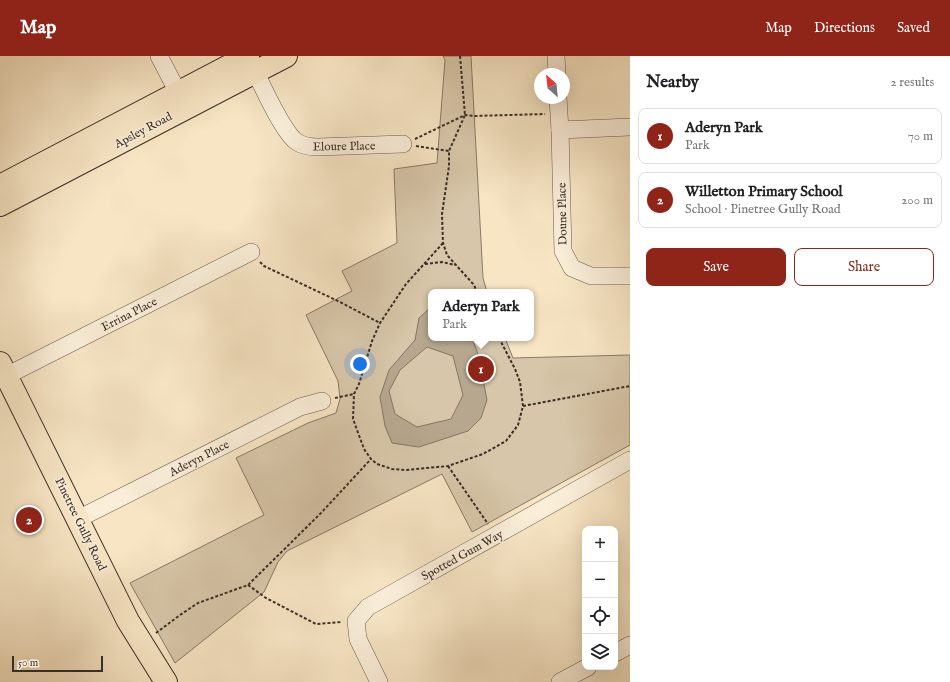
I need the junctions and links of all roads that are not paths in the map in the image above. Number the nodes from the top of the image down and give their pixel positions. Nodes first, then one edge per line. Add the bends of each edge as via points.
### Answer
1 (159, 56) edge
2 (286, 56) edge
3 (556, 56) edge
4 (252, 64) edge
5 (557, 68) edge
6 (182, 100) junction
7 (559, 106) edge
8 (630, 127) edge
9 (560, 130) junction
10 (403, 144) road end
11 (0, 186) edge
12 (0, 205) edge
13 (251, 252) road end
14 (630, 276) edge
15 (3, 370) edge
16 (322, 401) road end
17 (630, 460) edge
18 (78, 519) junction
19 (630, 645) edge
20 (618, 651) edge
21 (582, 670) edge
22 (166, 682) edge
23 (379, 682) edge
24 (560, 682) edge

1 - 6 street
2 - 4 main road, Apsley Road
3 - 5 street
4 - 6 main road, Apsley Road
4 - 10 street, Eloure Place via 286,131 301,144 318,148
6 - 11 main road, Apsley Road
6 - 12 main road, Apsley Road via 137,134
7 - 9 street, Doune Place
8 - 9 street
9 - 14 street, Doune Place via 563,251 572,268 592,276
13 - 15 street, Errina Place
15 - 18 main road, Pinetree Gully Road
16 - 18 street, Aderyn Place via 300,407
17 - 23 street, Spotted Gum Way via 368,607 356,620 358,639
18 - 22 main road, Pinetree Gully Road via 128,621
19 - 20 street
21 - 24 street

